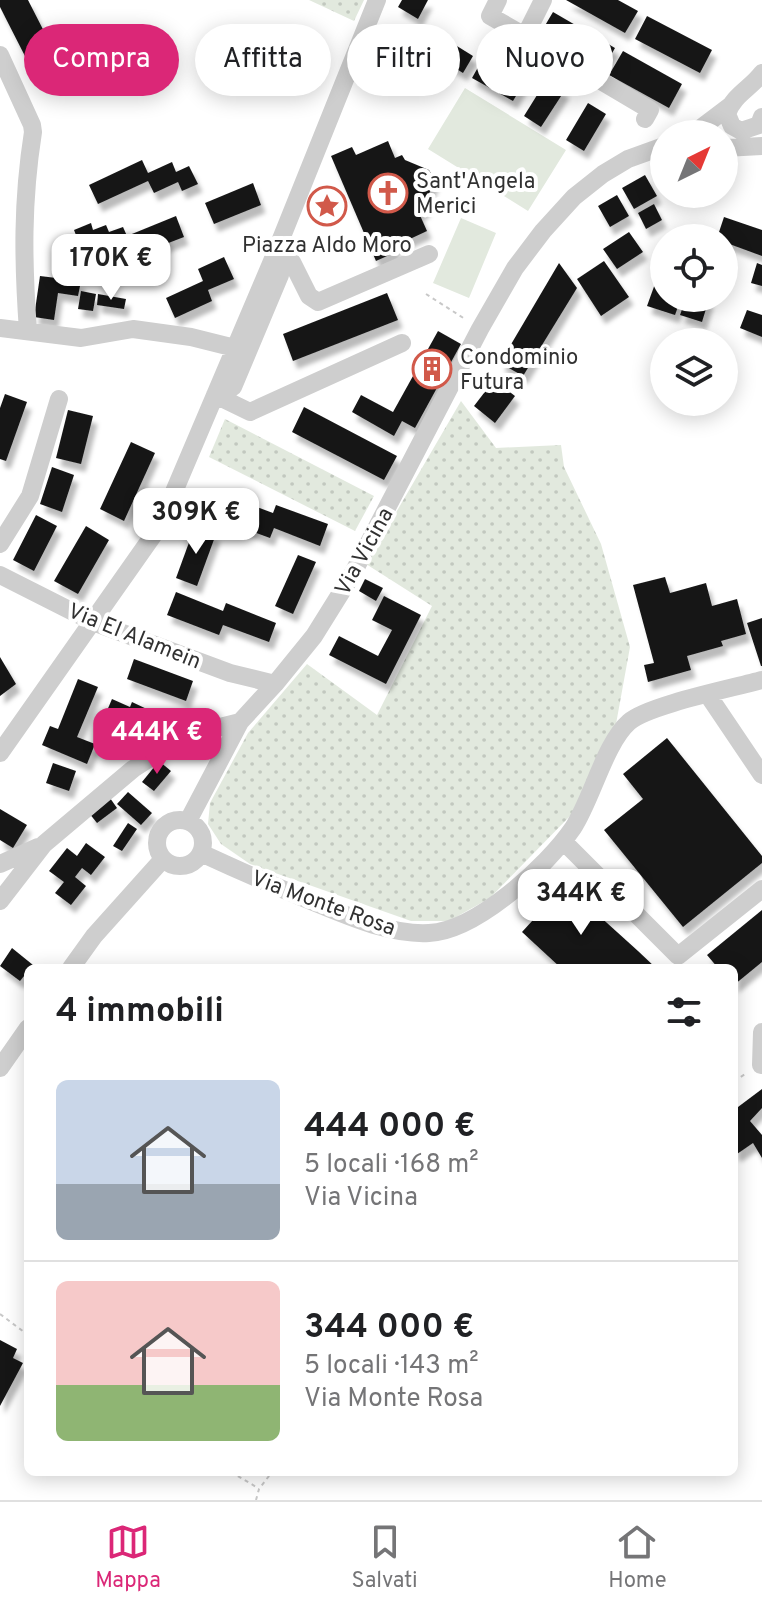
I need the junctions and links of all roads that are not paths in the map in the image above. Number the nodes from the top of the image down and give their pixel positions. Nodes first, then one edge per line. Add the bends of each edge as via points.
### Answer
1 (377, 0) edge
2 (498, 0) edge
3 (543, 0) edge
4 (504, 24) edge
5 (531, 24) edge
6 (0, 55) edge
7 (762, 73) edge
8 (613, 88) edge
9 (756, 91) edge
10 (730, 106) junction
11 (645, 119) dead end
12 (712, 120) edge
13 (748, 124) edge
14 (762, 146) edge
15 (738, 147) edge
16 (650, 152) edge
17 (275, 254) junction
18 (429, 254) dead end
19 (0, 328) edge
20 (28, 331) junction
21 (402, 343) dead end
22 (235, 348) junction
23 (215, 395) junction
24 (59, 399) dead end
25 (0, 544) edge
26 (0, 575) edge
27 (93, 622) junction
28 (762, 680) edge
29 (275, 684) junction
30 (708, 695) junction
31 (240, 722) junction
32 (0, 753) edge
33 (762, 775) edge
34 (188, 821) junction
35 (564, 842) junction
36 (44, 844) junction
37 (201, 853) junction
38 (163, 859) junction
39 (0, 864) edge
40 (762, 889) edge
41 (0, 901) edge
42 (74, 964) edge
43 (762, 1032) edge
44 (24, 1034) edge
45 (761, 1065) edge
46 (0, 1068) edge

1 - 17 street
2 - 4 street via 490,16
3 - 5 street
6 - 20 street via 33,132 23,251
7 - 9 street
8 - 11 street via 650,110
9 - 10 street via 744,90
10 - 12 street
10 - 13 street via 727,114
13 - 14 street
14 - 15 street
16 - 29 street, Via Vicina via 628,159 574,197 515,268 352,575 314,636
17 - 18 street via 292,262 309,296 318,302
17 - 22 street
17 - 23 street via 282,269 233,387
19 - 20 street
20 - 22 street via 81,338 133,329
21 - 23 street via 250,412
22 - 23 street
23 - 27 street via 159,527
24 - 25 street via 30,496
26 - 27 street, Via El Alamein
27 - 29 street, Via El Alamein via 230,673
27 - 32 street
28 - 30 street, Via Monte Rosa
29 - 31 street, Via Vicina
30 - 33 street
30 - 35 street, Via Monte Rosa via 629,721
31 - 34 street, Via Vicina
31 - 36 street via 184,736 133,769
34 - 37 street via 203,838
34 - 38 street via 173,821 161,830 157,845
35 - 37 street, Via Monte Rosa via 492,908 462,925 432,933 401,932 358,920
35 - 40 street via 678,956
36 - 39 street
36 - 41 street
37 - 38 street via 184,866
38 - 42 street
43 - 45 street
44 - 46 street

